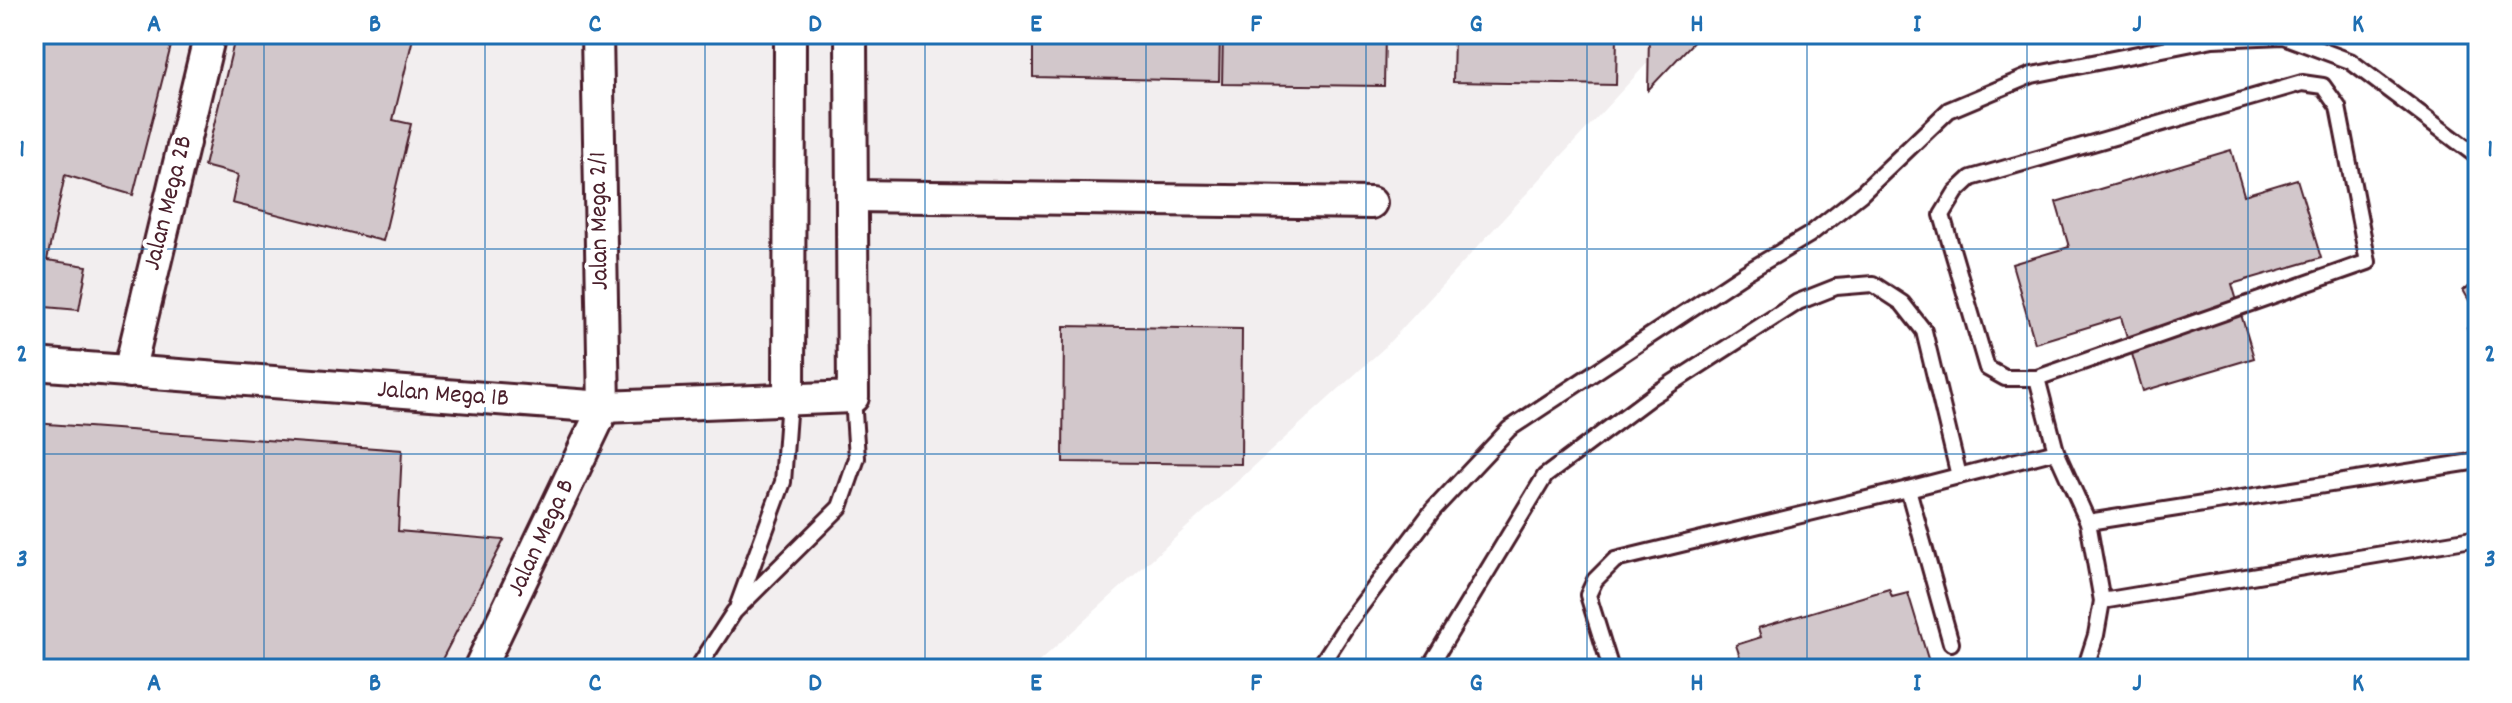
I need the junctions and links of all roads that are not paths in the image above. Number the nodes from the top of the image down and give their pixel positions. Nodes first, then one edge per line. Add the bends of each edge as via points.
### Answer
1 (210, 34) edge
2 (597, 34) edge
3 (790, 34) edge
4 (851, 34) edge
5 (2478, 157) edge
6 (853, 196) junction
7 (1371, 203) dead end
8 (34, 364) edge
9 (129, 372) junction
10 (2037, 378) junction
11 (853, 397) junction
12 (789, 400) junction
13 (604, 407) junction
14 (2056, 451) junction
15 (2478, 461) edge
16 (1959, 476) junction
17 (1908, 489) junction
18 (2088, 522) junction
19 (2478, 538) edge
20 (2102, 601) junction
21 (734, 612) junction
22 (1951, 643) dead end
23 (479, 669) edge
24 (697, 669) edge
25 (1318, 669) edge
26 (1428, 669) edge
27 (1611, 669) edge
28 (2085, 669) edge

1 - 9 street, Jalan Mega 2B
2 - 13 street, Jalan Mega 2/1
3 - 12 street
4 - 6 street
5 - 25 lane via 2350,61 2283,36 2213,39 2032,75 1949,110 1861,194 1809,235 1509,429 1433,510
6 - 7 street
6 - 11 street
8 - 9 street, Jalan Mega 1B
9 - 13 street, Jalan Mega 1B
10 - 10 lane via 2368,262 2338,107 2323,86 2302,83 1971,178 1956,192 1942,215 1987,368 2005,378
10 - 14 lane
11 - 12 street, Jalan Mega 1B
11 - 21 lane via 857,458 840,507
12 - 13 street, Jalan Mega 1B
12 - 21 lane via 783,482
13 - 23 street, Jalan Mega B
14 - 16 lane
14 - 18 lane
15 - 18 lane
16 - 17 lane
16 - 26 lane via 1924,331 1902,303 1873,284 1836,287 1798,302 1665,387 1545,476
17 - 22 lane
17 - 27 lane via 1615,560 1588,595
18 - 20 lane
19 - 20 lane
20 - 28 lane
21 - 24 lane

